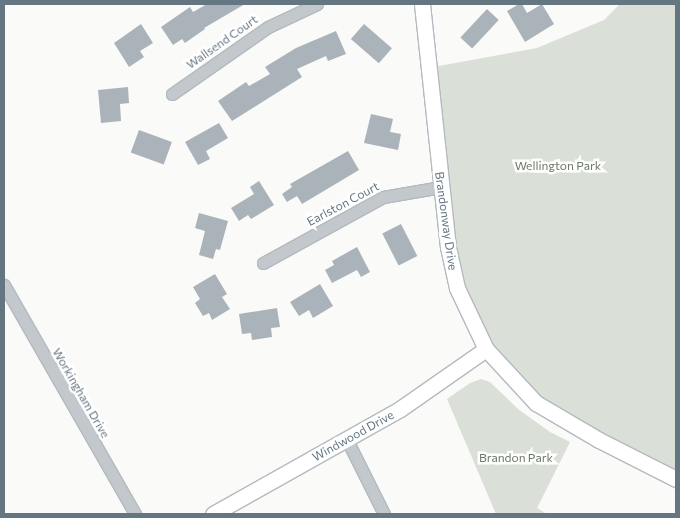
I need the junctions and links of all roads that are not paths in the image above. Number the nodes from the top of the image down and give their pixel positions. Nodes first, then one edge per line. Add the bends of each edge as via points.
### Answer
1 (317, 4) edge
2 (422, 4) edge
3 (172, 94) dead end
4 (441, 187) junction
5 (263, 263) dead end
6 (4, 284) edge
7 (486, 349) junction
8 (348, 440) junction
9 (676, 479) edge
10 (135, 514) edge
11 (214, 514) edge
12 (384, 514) edge

1 - 3 street, Wallsend Court via 268,27
2 - 4 street, Brandonway Drive
4 - 5 street, Earlston Court via 383,197
4 - 7 street, Brandonway Drive via 457,288
6 - 10 street, Workingham Drive
7 - 8 street, Windwood Drive via 400,409
7 - 9 street, Brandonway Drive via 536,402 599,440
8 - 11 street, Windwood Drive
8 - 12 street

